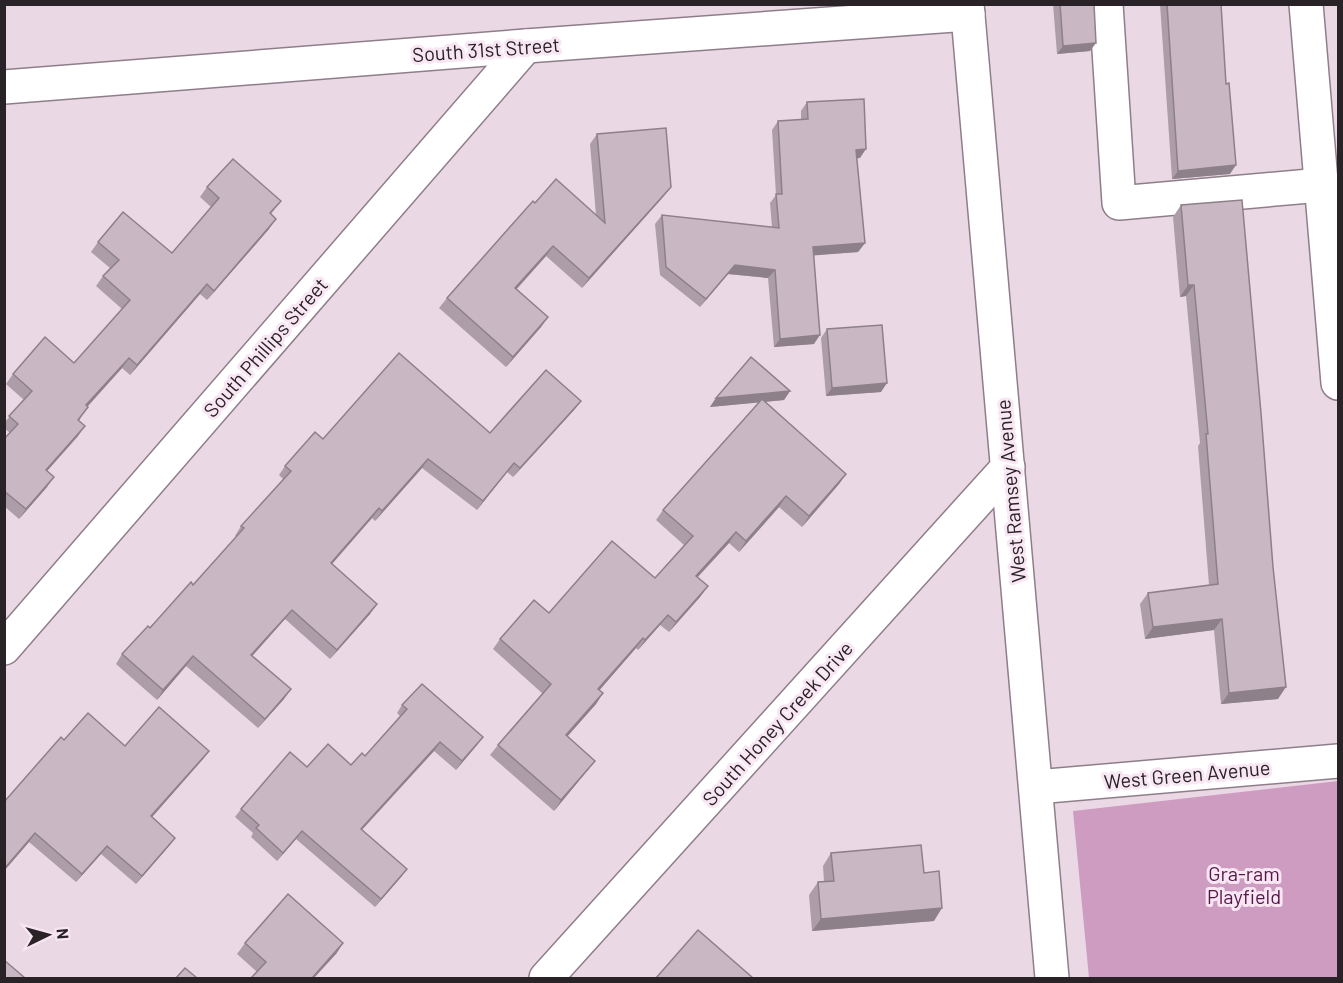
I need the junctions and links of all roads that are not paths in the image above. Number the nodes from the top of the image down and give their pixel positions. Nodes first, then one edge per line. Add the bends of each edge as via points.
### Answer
1 (1106, 4) edge
2 (1306, 4) edge
3 (967, 9) edge
4 (526, 46) junction
5 (4, 87) edge
6 (1321, 185) junction
7 (1338, 383) edge
8 (1008, 467) junction
9 (4, 648) edge
10 (1338, 761) edge
11 (1036, 787) junction
12 (546, 978) edge
13 (1052, 978) edge

1 - 6 street via 1119,204
2 - 6 street
3 - 4 street, South 31st Street
3 - 8 street, West Ramsey Avenue
4 - 5 street, South 31st Street
4 - 9 street, South Phillips Street
6 - 7 street
8 - 11 street, West Ramsey Avenue
8 - 12 street, South Honey Creek Drive
10 - 11 street, West Green Avenue
11 - 13 street, West Ramsey Avenue

